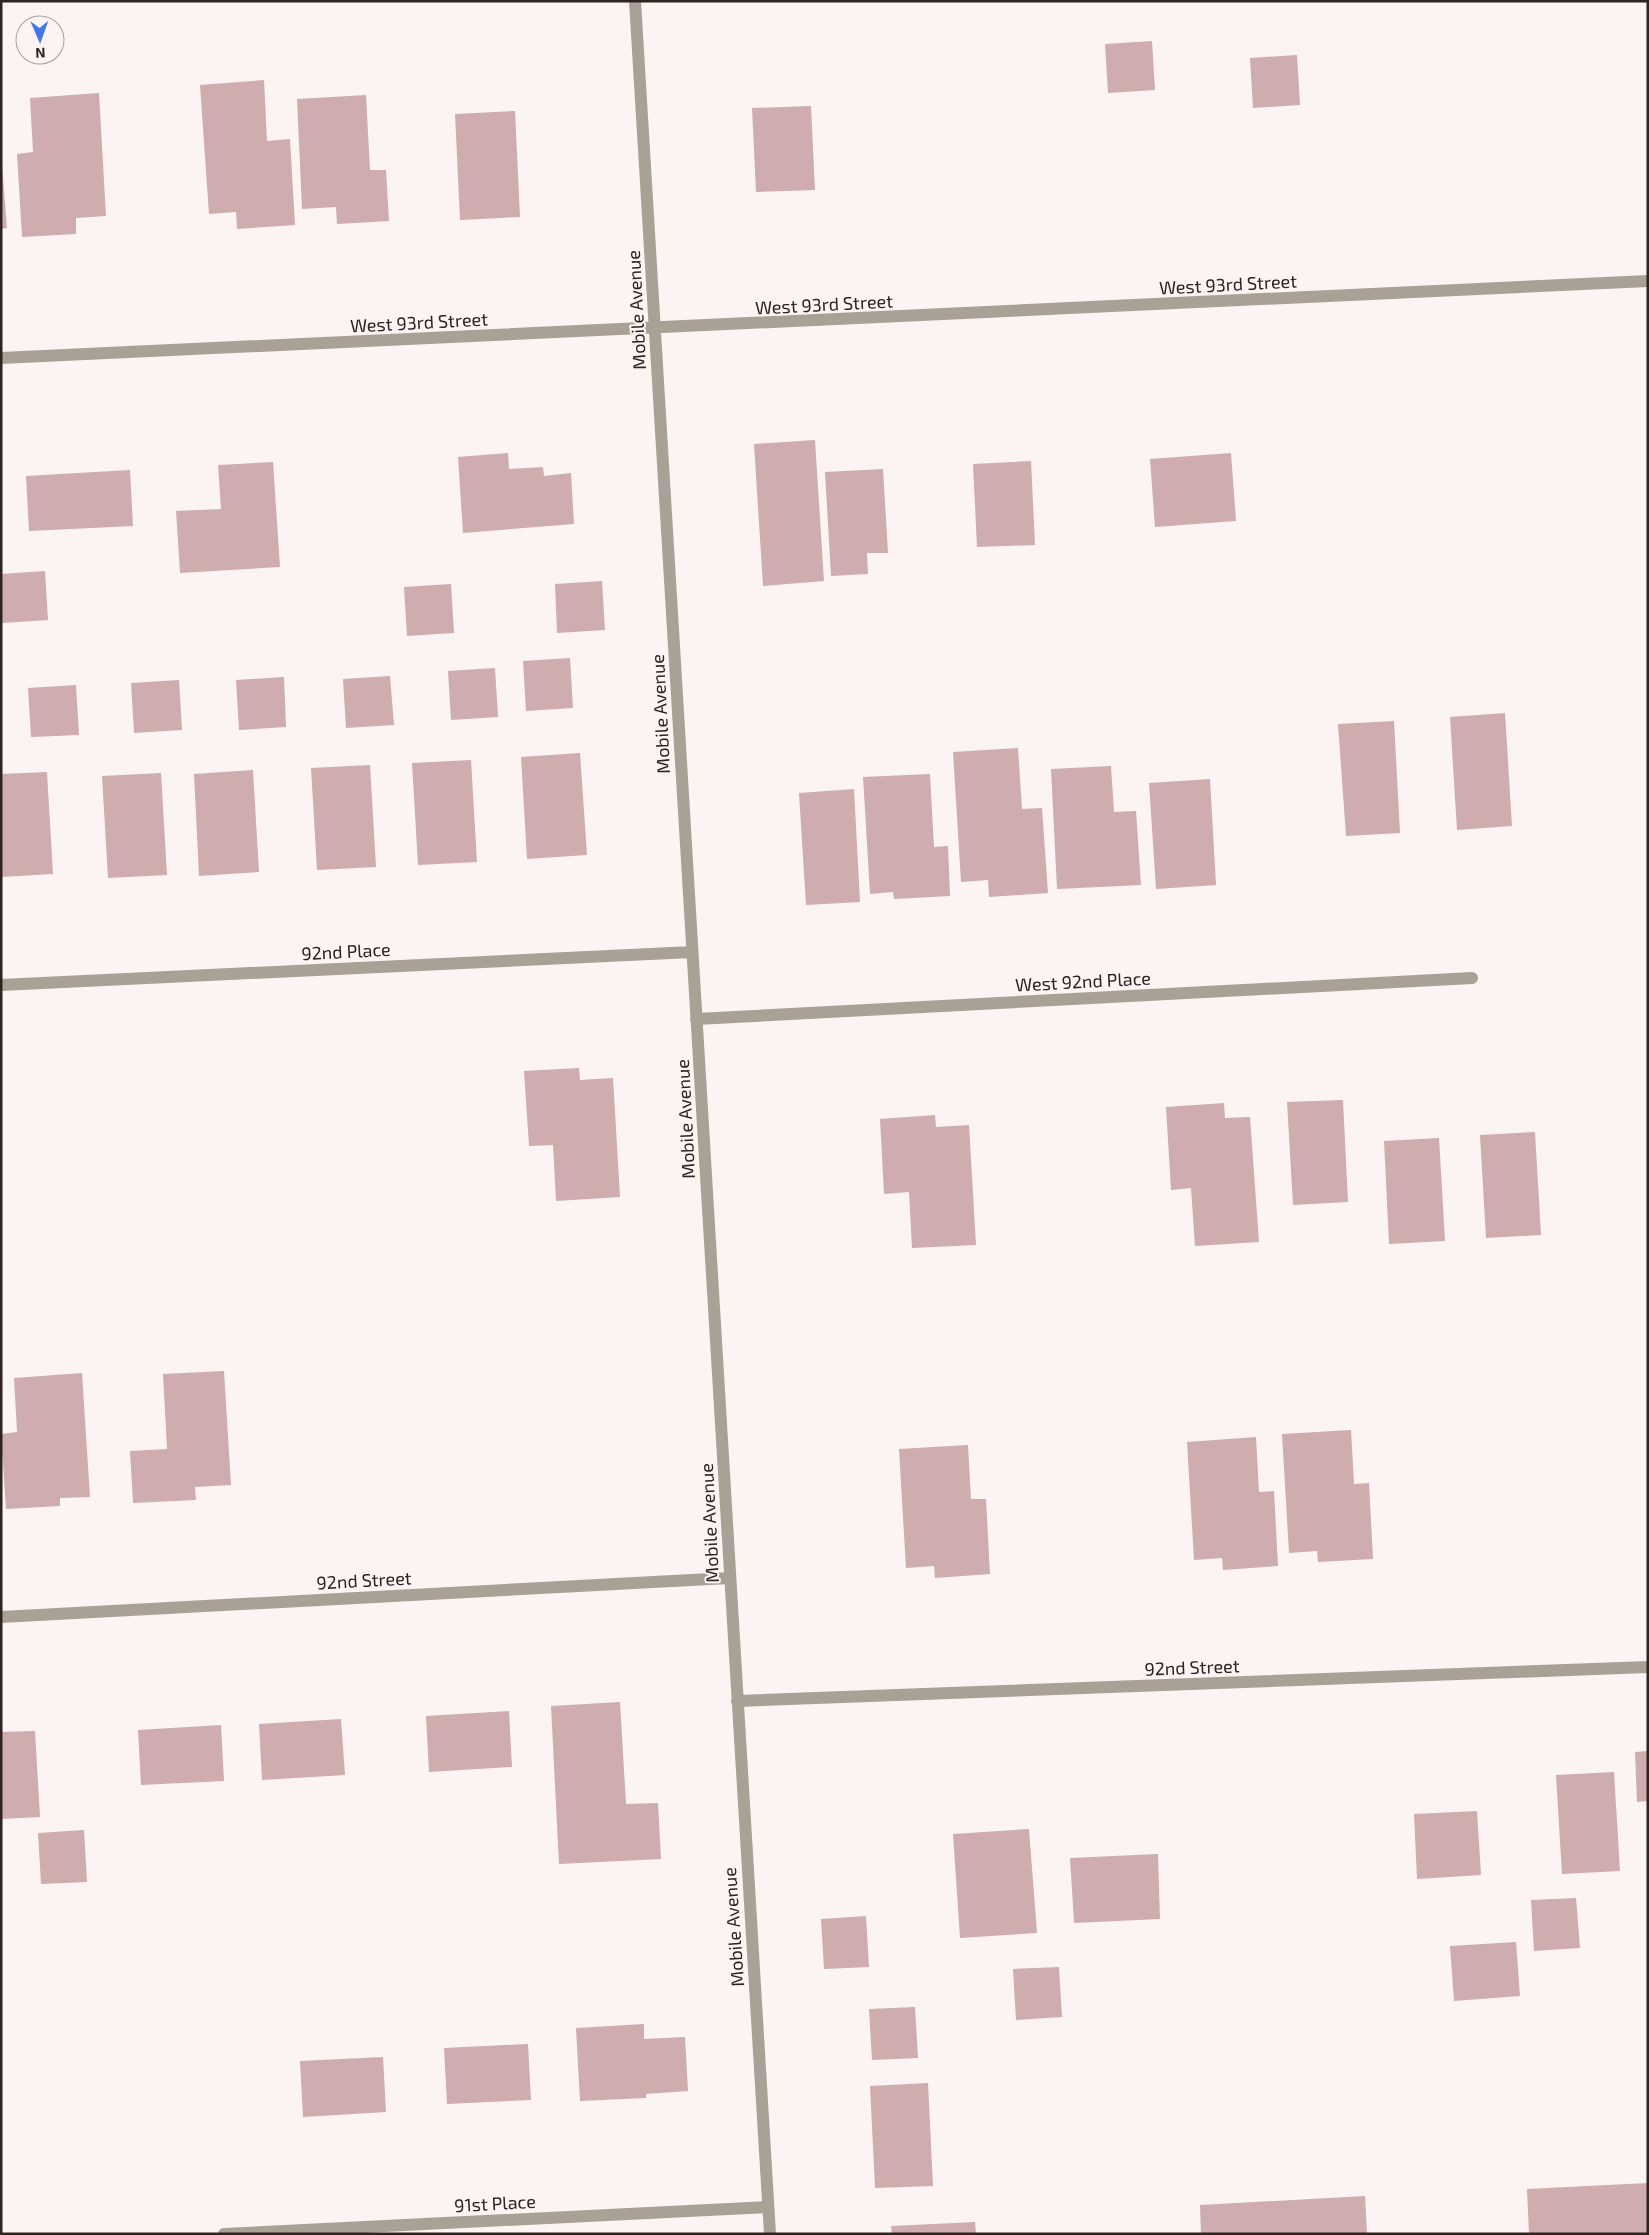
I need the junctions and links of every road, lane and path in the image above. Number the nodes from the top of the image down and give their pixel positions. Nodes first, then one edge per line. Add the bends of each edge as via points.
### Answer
1 (635, 1) edge
2 (1648, 281) edge
3 (655, 329) junction
4 (1, 358) edge
5 (692, 952) junction
6 (1472, 978) dead end
7 (1, 985) edge
8 (696, 1019) junction
9 (730, 1578) junction
10 (1, 1616) edge
11 (1648, 1667) edge
12 (737, 1701) junction
13 (768, 2207) junction
14 (224, 2234) edge
15 (770, 2234) edge

1 - 3 street, Mobile Avenue
2 - 3 street, West 93rd Street
3 - 4 street, West 93rd Street
3 - 5 street, Mobile Avenue
5 - 7 street, 92nd Place
5 - 8 street, Mobile Avenue
6 - 8 street, West 92nd Place
8 - 9 street, Mobile Avenue
9 - 10 street, 92nd Street
9 - 12 street, Mobile Avenue
11 - 12 street, 92nd Street
12 - 13 street, Mobile Avenue
13 - 14 street, 91st Place
13 - 15 street, Mobile Avenue

